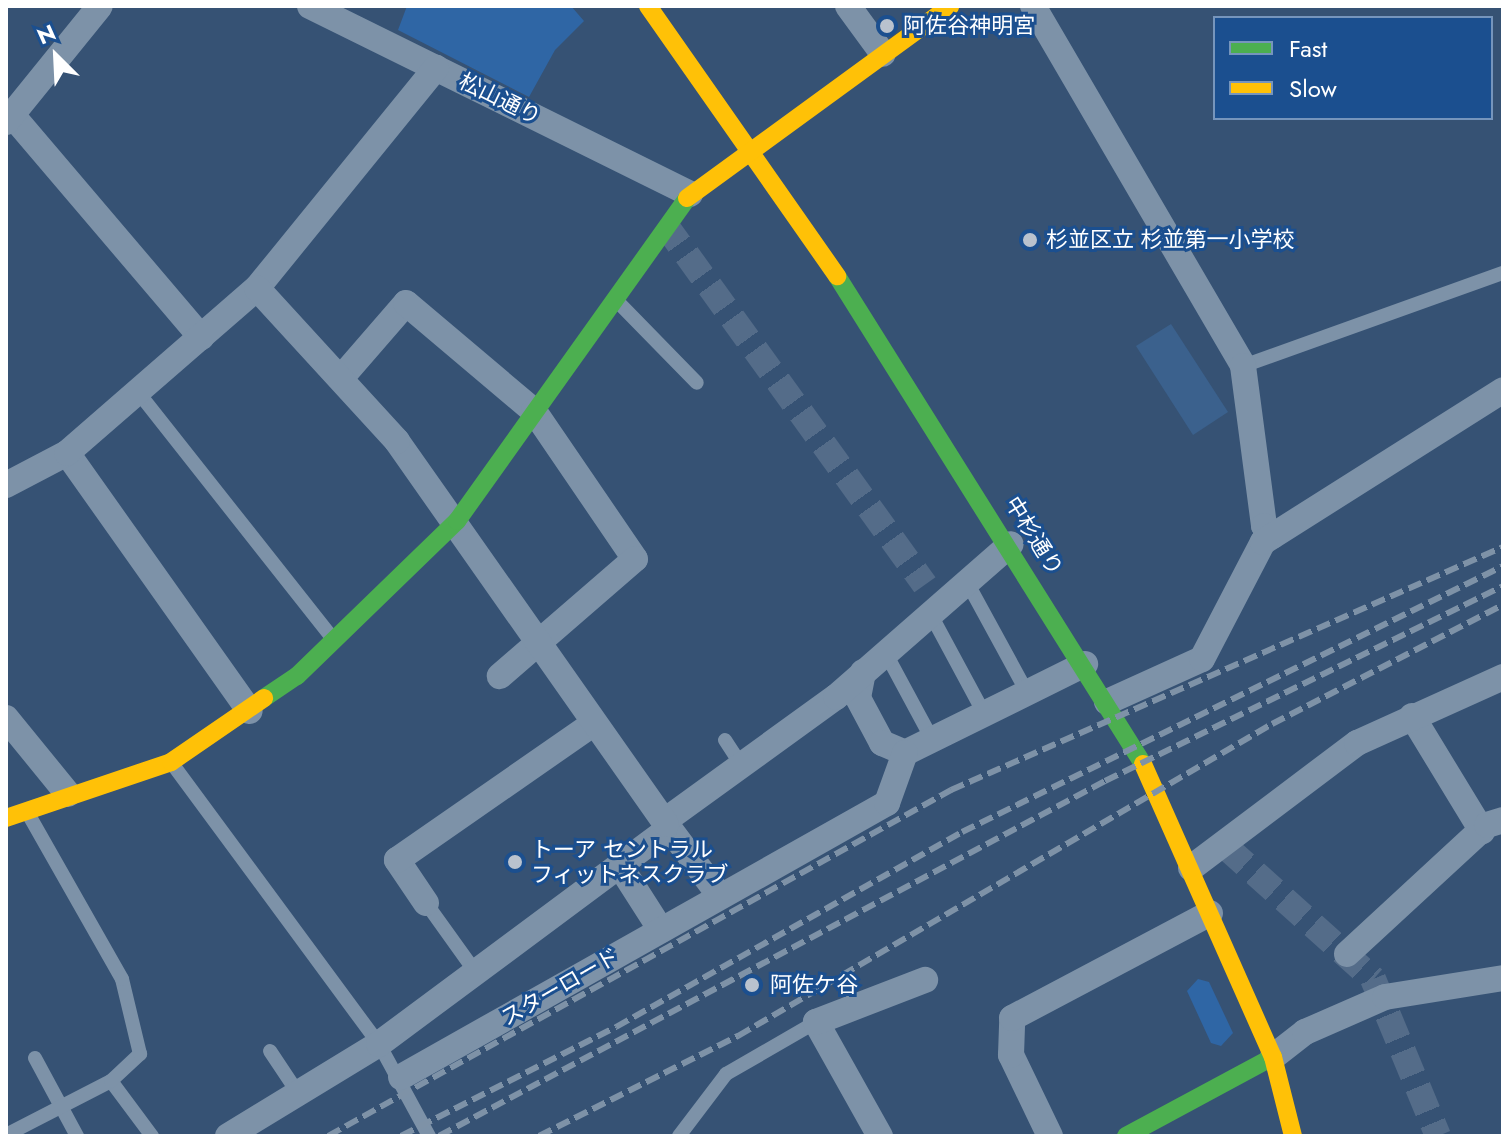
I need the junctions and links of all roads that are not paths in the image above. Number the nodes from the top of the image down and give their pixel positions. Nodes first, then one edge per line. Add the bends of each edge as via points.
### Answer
1 (100, 6) edge
2 (648, 6) edge
3 (848, 6) edge
4 (950, 6) edge
5 (1033, 6) edge
6 (323, 9) edge
7 (883, 54) junction
8 (436, 68) junction
9 (9, 119) edge
10 (754, 152) junction
11 (690, 194) junction
12 (1503, 273) edge
13 (257, 288) junction
14 (612, 296) junction
15 (201, 337) junction
16 (1243, 366) junction
17 (341, 378) junction
18 (697, 383) dead end
19 (1503, 390) edge
20 (138, 392) junction
21 (534, 411) junction
22 (67, 453) junction
23 (6, 485) edge
24 (457, 521) junction
25 (1266, 541) junction
26 (1011, 544) junction
27 (968, 584) junction
28 (930, 613) junction
29 (336, 642) junction
30 (537, 646) junction
31 (884, 650) junction
32 (1085, 664) junction
33 (863, 672) junction
34 (500, 676) dead end
35 (1503, 677) edge
36 (1028, 694) junction
37 (1107, 702) junction
38 (250, 711) junction
39 (1412, 716) junction
40 (987, 717) junction
41 (6, 718) edge
42 (591, 725) junction
43 (725, 740) dead end
44 (933, 741) junction
45 (905, 753) junction
46 (171, 762) junction
47 (740, 763) junction
48 (68, 794) junction
49 (26, 810) junction
50 (6, 818) edge
51 (666, 824) junction
52 (1492, 825) edge
53 (620, 866) junction
54 (1191, 868) junction
55 (720, 896) junction
56 (426, 903) joint
57 (1210, 913) junction
58 (661, 930) junction
59 (1347, 954) dead end
60 (474, 970) junction
61 (1503, 978) edge
62 (925, 980) dead end
63 (816, 1022) junction
64 (379, 1044) junction
65 (270, 1051) dead end
66 (1273, 1057) junction
67 (35, 1058) dead end
68 (401, 1077) junction
69 (111, 1081) junction
70 (298, 1093) junction
71 (58, 1110) junction
72 (6, 1135) edge
73 (77, 1136) edge
74 (152, 1136) edge
75 (228, 1136) edge
76 (429, 1136) edge
77 (679, 1136) edge
78 (880, 1136) edge
79 (1050, 1136) edge
80 (1126, 1136) edge
81 (1293, 1136) edge

1 - 9 street
2 - 10 street, 中杉通り
3 - 7 street
4 - 7 street
5 - 16 street
6 - 8 street, 松山通り
7 - 10 street
8 - 11 street, 松山通り
8 - 13 street
9 - 15 street
10 - 11 street
10 - 26 street, 中杉通り
11 - 14 street
12 - 16 lane
13 - 15 street
13 - 17 street
14 - 18 lane
14 - 21 street
15 - 20 street
16 - 25 street
17 - 21 street via 406,303
17 - 24 street
19 - 25 street
20 - 22 street
20 - 29 lane
21 - 24 street
21 - 30 street via 635,559
22 - 23 street
22 - 38 street
24 - 29 street
24 - 30 street
25 - 37 street via 1202,659
26 - 27 street
26 - 32 street, 中杉通り
27 - 28 street
27 - 36 lane
28 - 31 street
28 - 40 lane
29 - 38 street
30 - 34 street
30 - 42 street
31 - 33 street
31 - 44 lane
32 - 36 street
32 - 37 street, 中杉通り
33 - 45 street via 858,698 882,743
33 - 47 street via 836,697
35 - 39 street
36 - 40 street
37 - 54 street, 中杉通り
38 - 46 street
39 - 52 street
39 - 54 street via 1357,743
40 - 44 street
41 - 48 street
42 - 51 street
42 - 56 street via 397,860
43 - 47 lane
44 - 45 street
45 - 55 street, スターロード via 887,803
46 - 48 street
46 - 64 lane
47 - 51 street
48 - 49 street
49 - 50 street
49 - 69 lane via 122,979 140,1054
51 - 53 street
51 - 55 street
52 - 59 street
53 - 58 street
53 - 60 street
54 - 57 street, 中杉通り
55 - 58 street, スターロード
56 - 60 lane
57 - 66 street, 中杉通り
57 - 79 street via 1012,1018 1011,1055
58 - 68 street, スターロード
60 - 64 street
61 - 66 street via 1385,997 1305,1032
62 - 63 street
63 - 77 lane via 726,1074
63 - 78 street
64 - 68 lane
64 - 70 street
65 - 70 lane
66 - 80 street
66 - 81 street, 中杉通り
67 - 71 lane
68 - 76 lane
69 - 71 lane
69 - 74 lane
70 - 75 street
71 - 72 lane
71 - 73 lane

